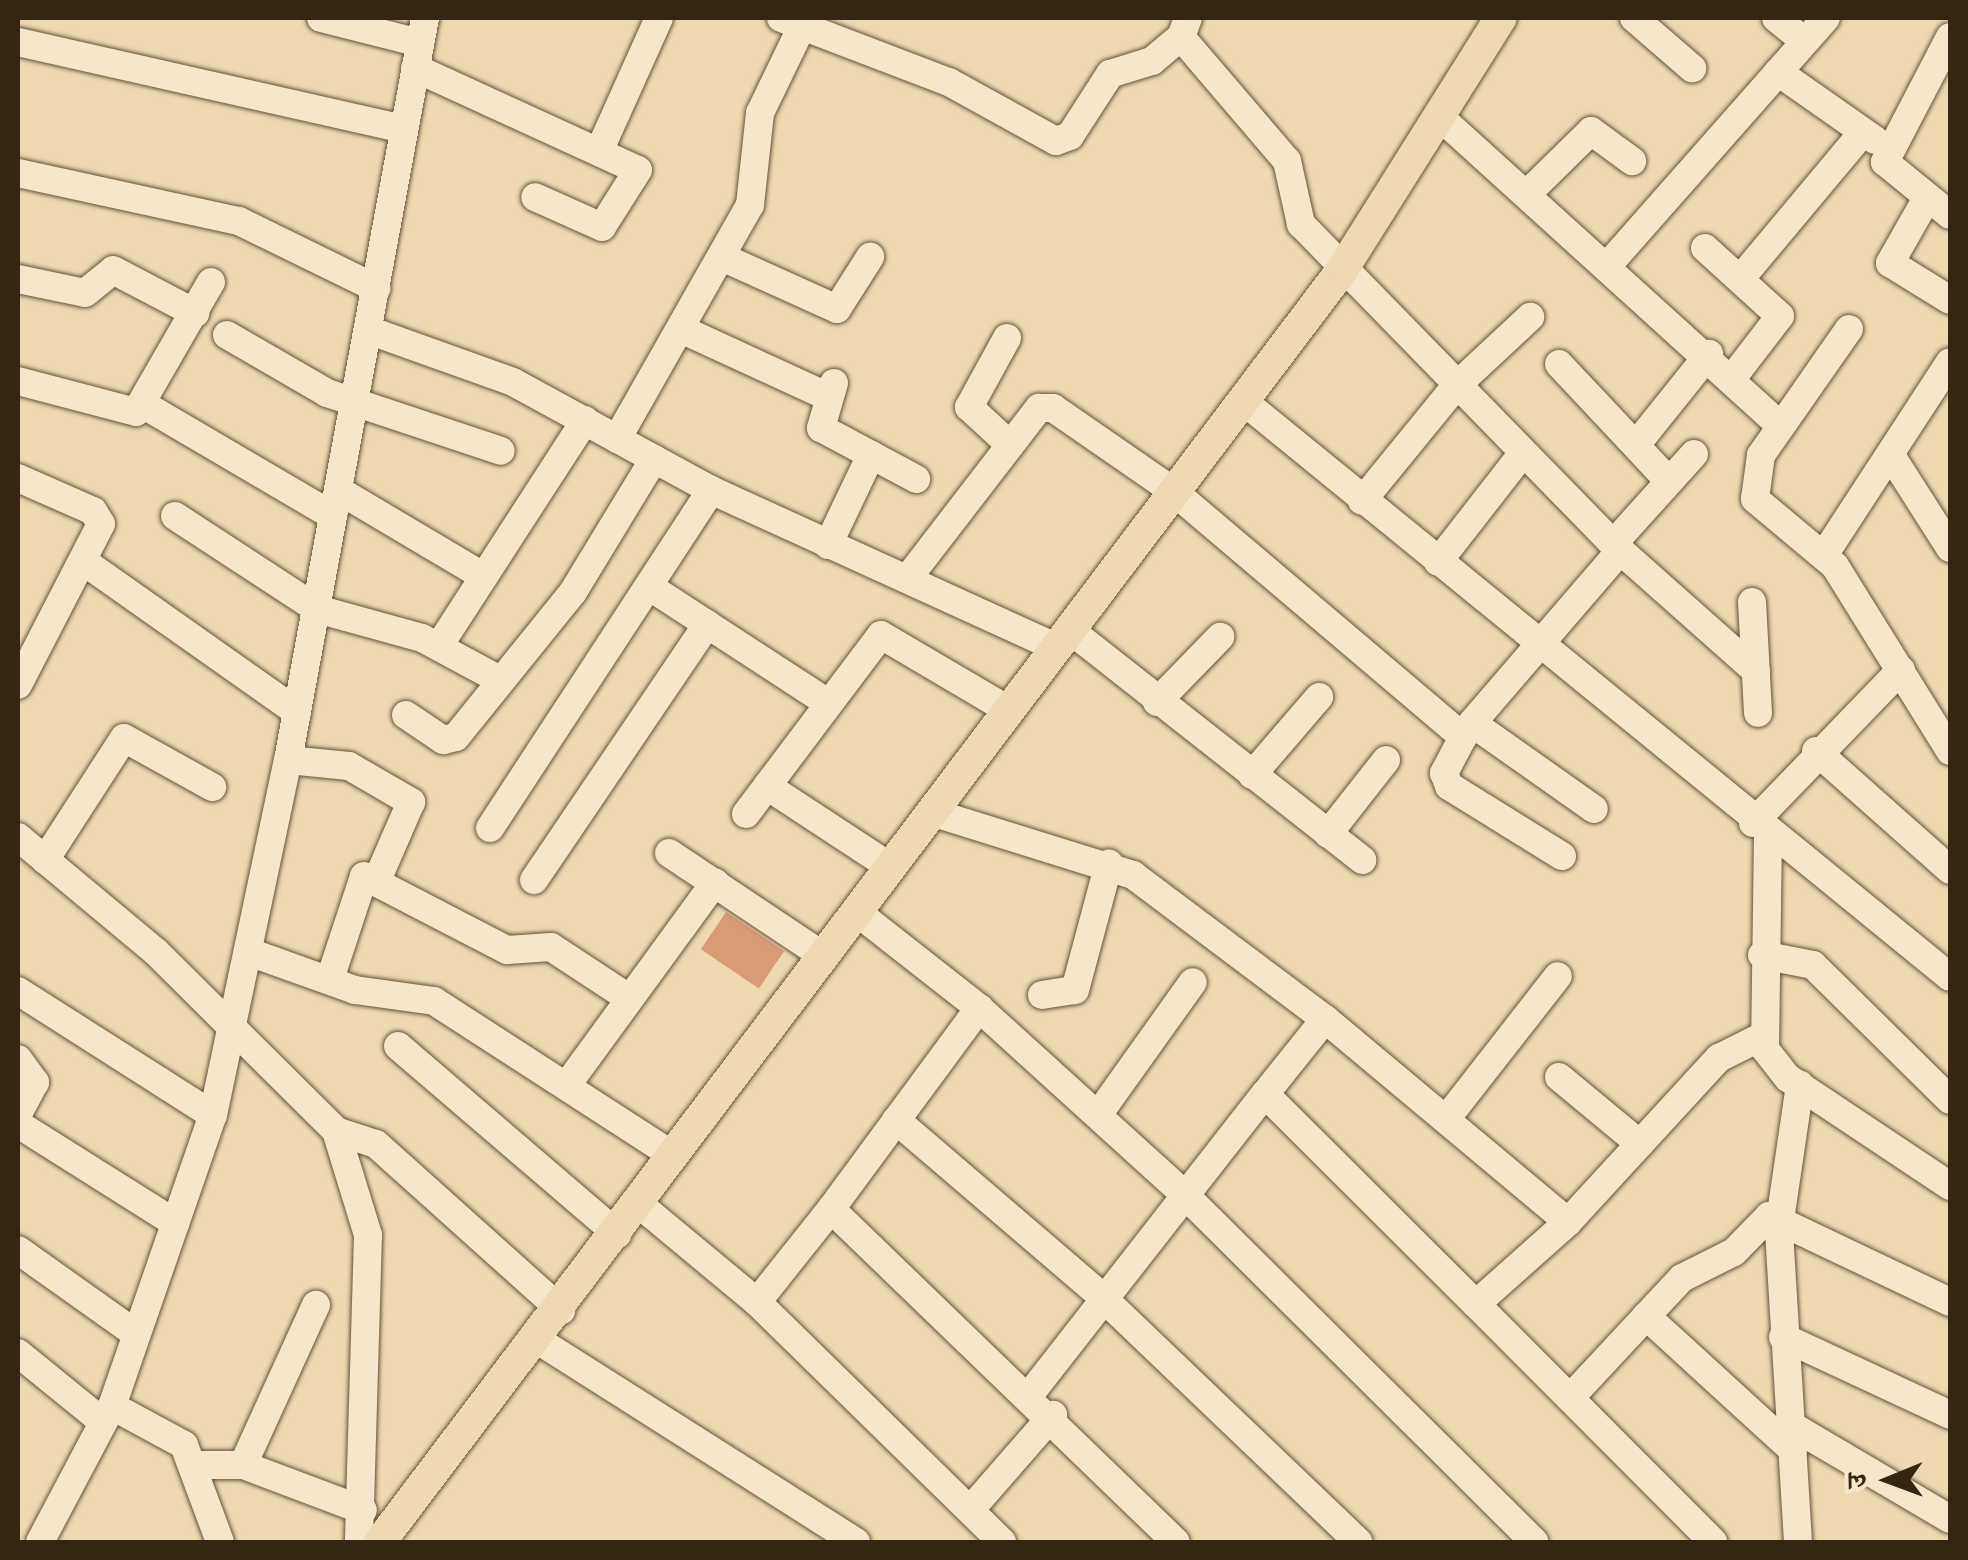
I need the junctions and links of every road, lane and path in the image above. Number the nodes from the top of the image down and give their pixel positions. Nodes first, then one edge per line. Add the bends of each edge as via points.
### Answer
1 (321, 18) edge
2 (659, 18) edge
3 (1501, 18) edge
4 (1634, 18) edge
5 (1776, 18) edge
6 (1826, 18) edge
7 (797, 20) edge
8 (364, 23) edge
9 (1176, 26) edge
10 (1950, 37) edge
11 (18, 42) edge
12 (1804, 42) junction
13 (420, 43) edge
14 (1692, 68) dead end
15 (1778, 72) junction
16 (1441, 118) junction
17 (404, 130) junction
18 (1863, 132) junction
19 (601, 146) junction
20 (1888, 148) junction
21 (1632, 160) dead end
22 (18, 172) edge
23 (1530, 190) junction
24 (535, 197) dead end
25 (1927, 198) junction
26 (1950, 216) edge
27 (1705, 248) dead end
28 (870, 257) dead end
29 (724, 258) junction
30 (1609, 264) junction
31 (1342, 270) junction
32 (1741, 278) junction
33 (18, 279) edge
34 (211, 282) dead end
35 (376, 288) junction
36 (1950, 300) edge
37 (195, 312) junction
38 (1530, 317) dead end
39 (368, 330) junction
40 (683, 330) junction
41 (1849, 330) dead end
42 (226, 335) dead end
43 (1008, 338) dead end
44 (1709, 354) junction
45 (1950, 362) edge
46 (1558, 364) dead end
47 (1734, 376) junction
48 (18, 381) edge
49 (1454, 387) junction
50 (356, 398) junction
51 (1242, 400) junction
52 (144, 404) junction
53 (585, 420) junction
54 (1780, 425) junction
55 (617, 439) junction
56 (1010, 445) junction
57 (1636, 445) junction
58 (501, 451) dead end
59 (1523, 453) junction
60 (1694, 454) dead end
61 (872, 455) junction
62 (1892, 458) junction
63 (654, 459) junction
64 (18, 478) edge
65 (916, 478) dead end
66 (1670, 481) junction
67 (711, 490) junction
68 (1173, 490) junction
69 (1362, 500) junction
70 (336, 503) junction
71 (175, 516) dead end
72 (1947, 533) edge
73 (828, 545) junction
74 (1617, 547) junction
75 (1824, 555) junction
76 (83, 561) junction
77 (1438, 562) junction
78 (484, 576) junction
79 (908, 578) junction
80 (653, 590) junction
81 (1752, 602) dead end
82 (317, 608) junction
83 (707, 624) junction
84 (1220, 637) dead end
85 (1064, 639) junction
86 (439, 646) junction
87 (1539, 646) junction
88 (1901, 670) junction
89 (1756, 671) junction
90 (498, 679) junction
91 (18, 685) edge
92 (1319, 698) dead end
93 (1156, 702) junction
94 (828, 703) junction
95 (1010, 711) junction
96 (297, 712) junction
97 (1758, 713) dead end
98 (406, 715) dead end
99 (1467, 730) junction
100 (1816, 751) junction
101 (1950, 752) edge
102 (288, 760) junction
103 (1386, 760) dead end
104 (1252, 776) junction
105 (768, 786) junction
106 (212, 787) dead end
107 (1594, 809) dead end
108 (931, 812) junction
109 (746, 814) dead end
110 (490, 828) dead end
111 (1760, 829) junction
112 (1328, 834) junction
113 (18, 837) edge
114 (669, 853) dead end
115 (1562, 856) dead end
116 (46, 860) junction
117 (1362, 860) dead end
118 (1109, 864) junction
119 (892, 868) junction
120 (1950, 870) edge
121 (378, 878) junction
122 (534, 880) dead end
123 (715, 882) junction
124 (858, 912) junction
125 (249, 952) junction
126 (1762, 956) junction
127 (824, 957) junction
128 (1558, 976) dead end
129 (1950, 977) edge
130 (330, 979) junction
131 (1193, 982) dead end
132 (18, 990) edge
133 (1042, 995) dead end
134 (627, 998) junction
135 (979, 1008) junction
136 (1324, 1019) junction
137 (233, 1026) junction
138 (1763, 1036) junction
139 (398, 1046) dead end
140 (18, 1059) edge
141 (1559, 1077) dead end
142 (1800, 1085) junction
143 (566, 1086) junction
144 (1266, 1094) junction
145 (1950, 1100) edge
146 (18, 1114) edge
147 (212, 1115) junction
148 (1098, 1115) junction
149 (1448, 1118) junction
150 (896, 1120) junction
151 (18, 1124) edge
152 (336, 1131) junction
153 (1640, 1144) junction
154 (674, 1156) junction
155 (1950, 1186) edge
156 (1186, 1196) junction
157 (640, 1204) junction
158 (831, 1209) junction
159 (1781, 1215) junction
160 (1568, 1222) junction
161 (175, 1223) junction
162 (617, 1234) junction
163 (18, 1250) edge
164 (1102, 1296) junction
165 (756, 1302) junction
166 (1950, 1302) edge
167 (1476, 1304) junction
168 (316, 1305) dead end
169 (560, 1310) junction
170 (1646, 1316) junction
171 (136, 1334) junction
172 (1783, 1337) junction
173 (536, 1339) junction
174 (18, 1353) edge
175 (1950, 1382) edge
176 (1031, 1392) junction
177 (1570, 1398) junction
178 (1945, 1412) edge
179 (108, 1414) junction
180 (1053, 1416) junction
181 (1792, 1438) junction
182 (194, 1465) junction
183 (243, 1465) junction
184 (971, 1508) junction
185 (363, 1510) junction
186 (1950, 1520) edge
187 (40, 1542) edge
188 (220, 1542) edge
189 (358, 1542) edge
190 (380, 1542) edge
191 (856, 1542) edge
192 (1002, 1542) edge
193 (1176, 1542) edge
194 (1358, 1542) edge
195 (1534, 1542) edge
196 (1713, 1542) edge
197 (1798, 1542) edge

1 - 8 street
2 - 19 street
3 - 16 main road
4 - 14 street
5 - 12 street
6 - 12 street
7 - 9 street via 950,82 1056,140 1070,136 1110,74 1152,62
7 - 29 street via 760,114 760,176
8 - 13 street
9 - 31 street via 1280,149 1301,224
10 - 20 street
11 - 17 street
12 - 15 street
13 - 17 street
13 - 19 street
15 - 18 street
15 - 30 street
16 - 23 street
16 - 31 main road
17 - 35 street
18 - 20 street
18 - 32 street
19 - 24 street via 638,170 609,224
20 - 25 street via 1892,173
21 - 23 street via 1591,131
22 - 35 street via 239,221
23 - 30 street
25 - 26 street
25 - 36 street via 1890,263
27 - 32 street
28 - 29 street via 837,309
29 - 40 street
30 - 44 street
31 - 49 street
31 - 51 main road
32 - 47 street via 1780,316
33 - 37 street via 85,293 113,270
34 - 37 street
35 - 39 street
37 - 52 street
38 - 49 street
39 - 50 street
39 - 53 street via 490,372
40 - 55 street
40 - 61 street via 831,390 821,428
41 - 54 street
42 - 50 street via 328,393
43 - 56 street via 969,407
44 - 47 street
44 - 57 street
45 - 62 street
46 - 57 street
47 - 54 street
48 - 52 street via 129,412
49 - 59 street
49 - 69 street
50 - 58 street
50 - 70 street
51 - 68 main road
51 - 69 street
52 - 70 street
53 - 55 street
53 - 78 street
54 - 75 street via 1756,465 1758,508
55 - 63 street
56 - 68 street via 1044,406
56 - 79 street
57 - 66 street
59 - 74 street
59 - 77 street
60 - 66 street
61 - 65 street
61 - 73 street
62 - 72 street
62 - 75 street
63 - 67 street
63 - 90 street via 573,592
64 - 76 street via 100,517
66 - 74 street
67 - 73 street
67 - 80 street
68 - 85 main road
68 - 99 street
69 - 77 street
70 - 78 street
70 - 82 street
71 - 82 street
73 - 79 street
74 - 87 street
74 - 89 street
75 - 88 street
76 - 91 street
76 - 96 street
77 - 87 street
78 - 86 street
79 - 85 street
80 - 83 street
80 - 110 street
81 - 89 street
82 - 86 street
82 - 96 street
83 - 94 street
83 - 122 street
84 - 93 street
85 - 93 street
85 - 95 main road
86 - 90 street
87 - 99 street
87 - 111 street
88 - 100 street
88 - 101 street
89 - 97 street
90 - 98 street via 453,740
92 - 104 street
93 - 104 street
94 - 95 street via 880,635
94 - 105 street
95 - 108 main road
96 - 102 street
99 - 107 street
99 - 115 street via 1444,773 1449,786
100 - 111 street
100 - 120 street
102 - 121 street via 349,766 411,802
102 - 125 street
103 - 112 street
104 - 112 street
105 - 109 street
105 - 119 street
106 - 116 street via 124,738
108 - 118 street
108 - 119 main road
111 - 126 street
111 - 129 street
112 - 117 street
113 - 116 street
114 - 123 street
116 - 137 street
118 - 133 street via 1075,990
118 - 136 street via 1184,906
119 - 124 main road
121 - 130 street via 354,884
121 - 134 street via 506,950 551,947
123 - 127 street
123 - 134 street
124 - 127 main road
124 - 135 street
125 - 130 street
125 - 137 street
126 - 138 street
126 - 145 street via 1813,966
127 - 154 main road
128 - 149 street
130 - 143 street via 434,1001
131 - 148 street
132 - 147 street
134 - 143 street
135 - 148 street
135 - 150 street
136 - 144 street
136 - 149 street
137 - 147 street
137 - 152 street
138 - 142 street via 1773,1064
138 - 153 street via 1732,1046
139 - 162 street
140 - 146 street via 35,1082
141 - 153 street
142 - 155 street
142 - 159 street
143 - 154 street
144 - 156 street
144 - 167 street
147 - 161 street
148 - 156 street
149 - 160 street
150 - 158 street
150 - 164 street
151 - 161 street
152 - 169 street via 376,1144
152 - 185 street via 368,1235
153 - 160 street
154 - 157 main road
156 - 164 street
156 - 195 street
157 - 162 main road
157 - 165 street
158 - 165 street
158 - 176 street
159 - 166 street
159 - 170 street via 1682,1278
159 - 172 street
160 - 167 street
161 - 171 street
162 - 169 main road
163 - 171 street
164 - 176 street
164 - 194 street
165 - 184 street
167 - 177 street
168 - 183 street
169 - 173 main road
170 - 177 street
170 - 181 street
171 - 179 street
172 - 178 street
172 - 181 street
173 - 190 main road
173 - 191 street
174 - 179 street
175 - 178 street
176 - 180 street
177 - 196 street
179 - 182 street via 152,1422
179 - 187 street
180 - 184 street
180 - 193 street
181 - 186 street
181 - 197 street
182 - 183 street
182 - 188 street
183 - 185 street
184 - 192 street
185 - 189 street

